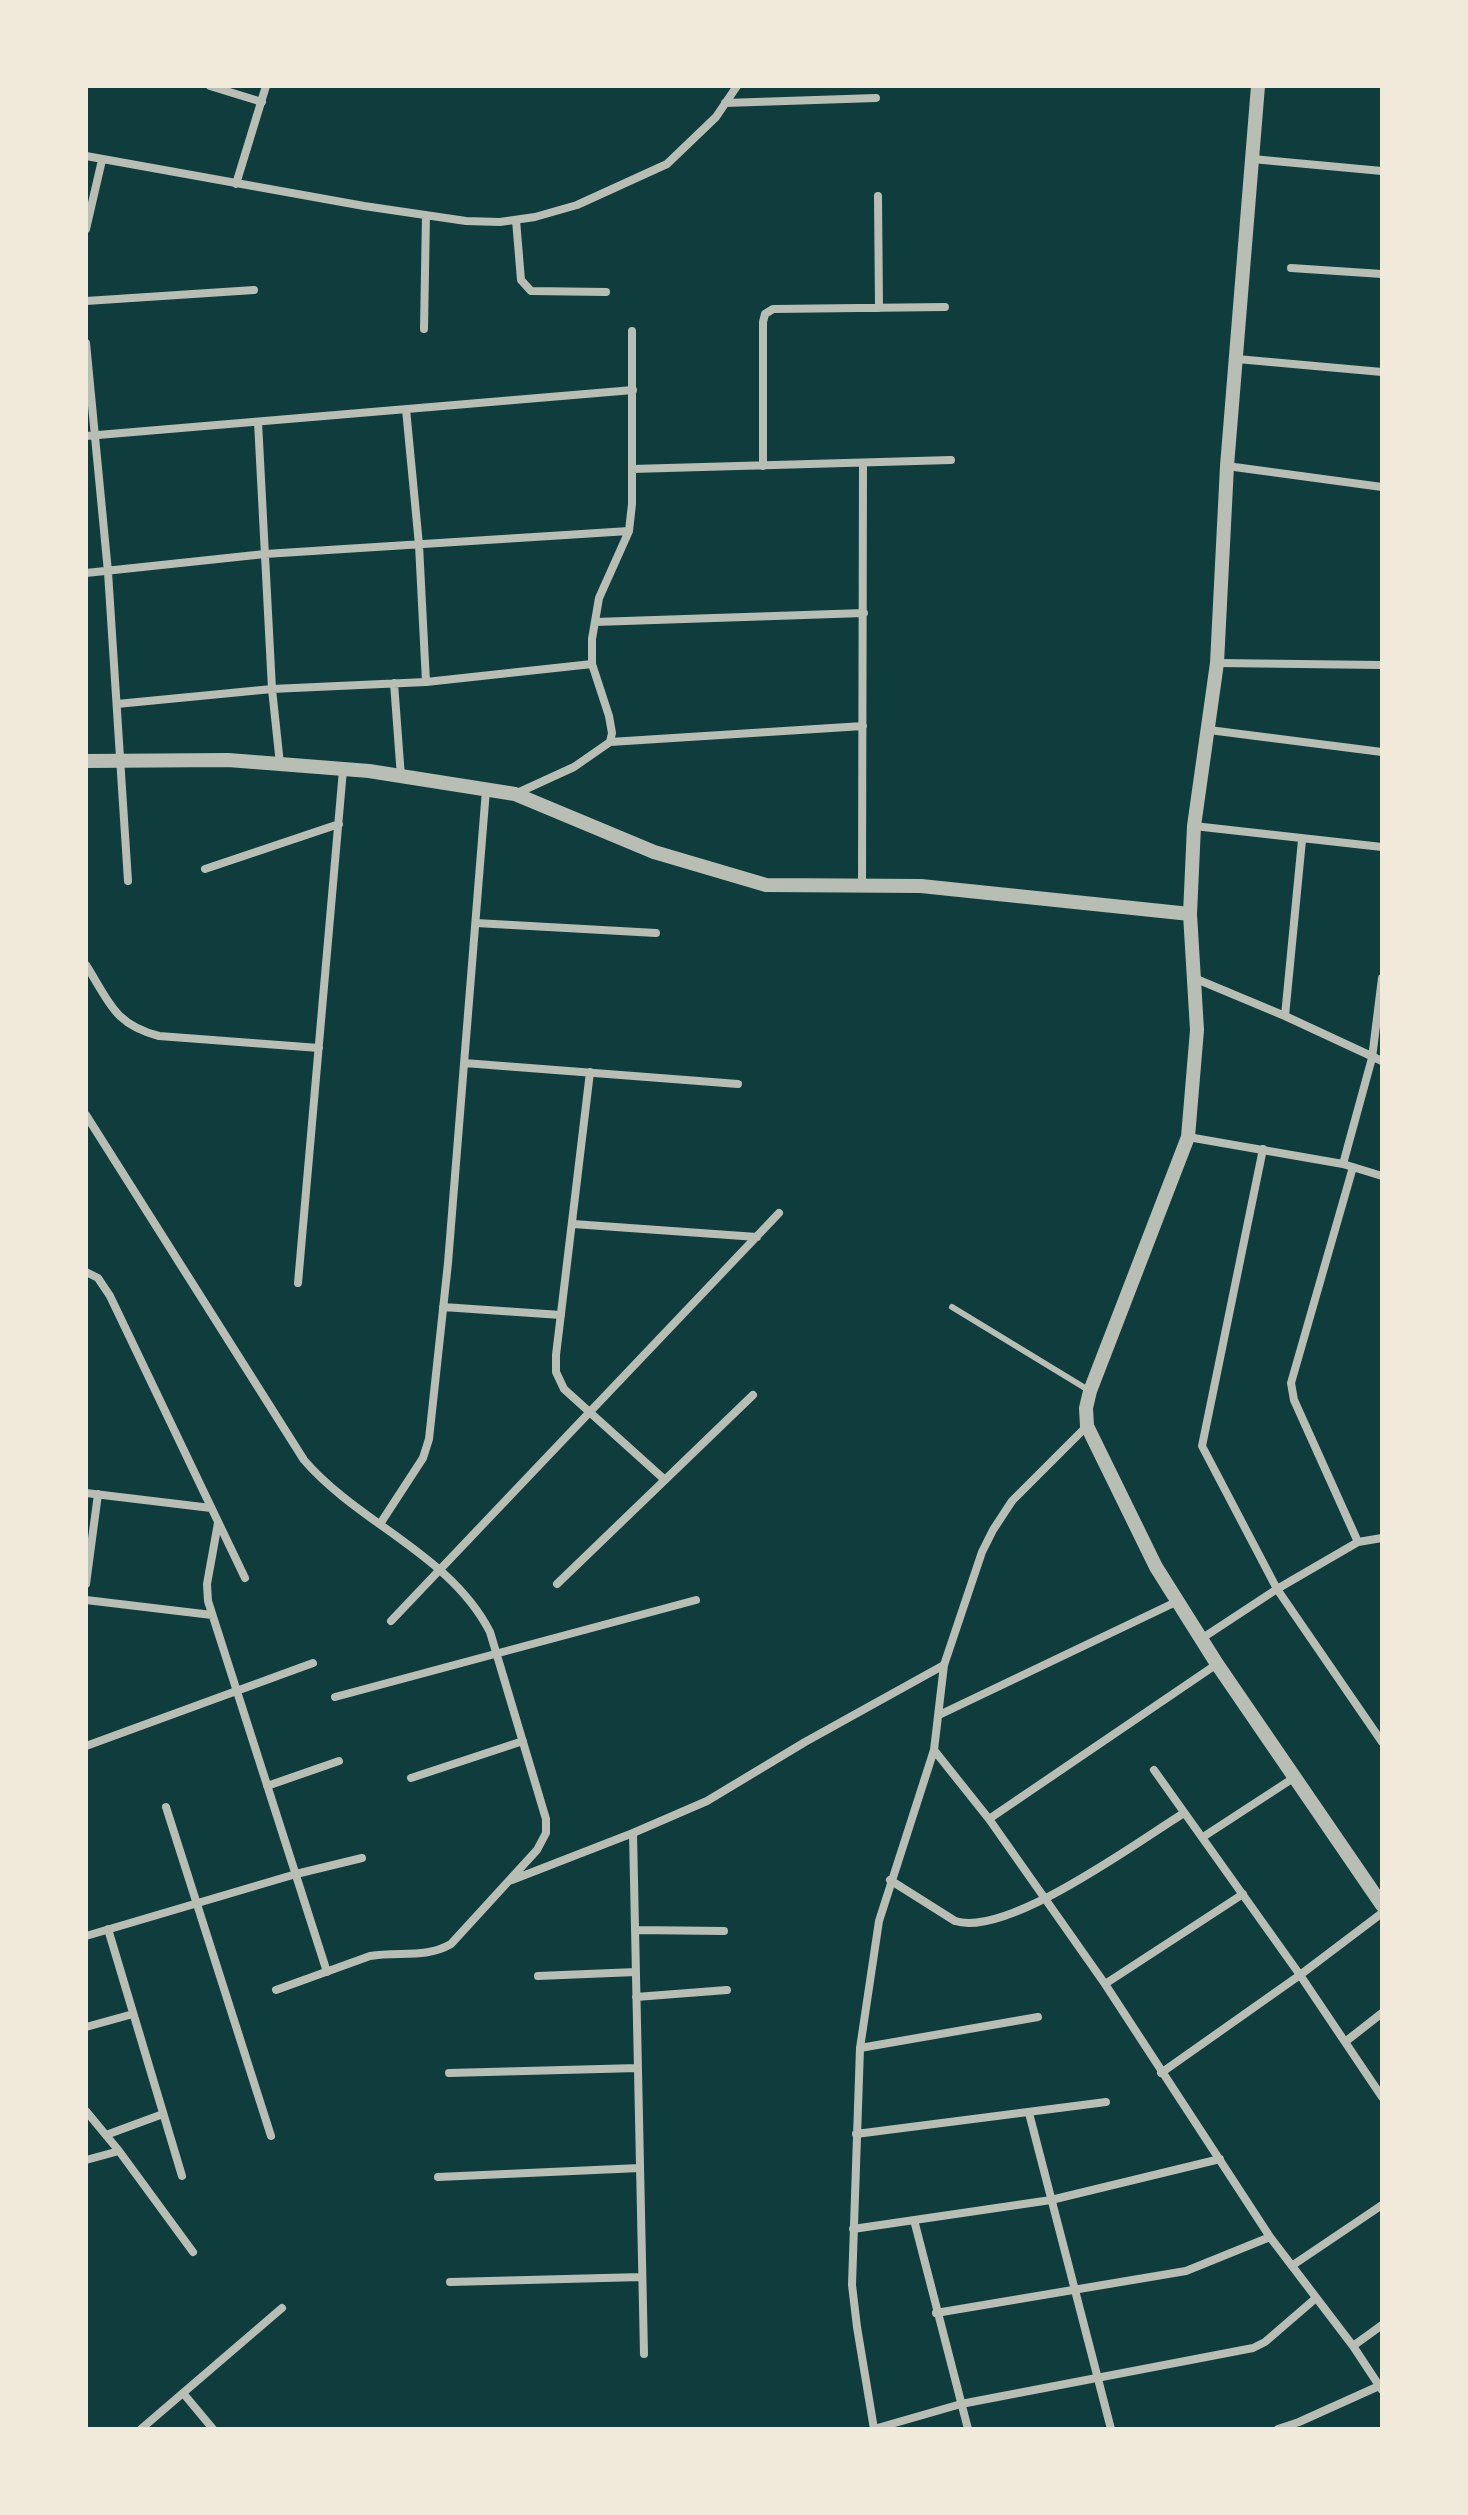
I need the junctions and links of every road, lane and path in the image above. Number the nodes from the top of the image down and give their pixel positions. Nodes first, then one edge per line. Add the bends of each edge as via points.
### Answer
1 (210, 86) edge
2 (266, 86) edge
3 (737, 86) edge
4 (1258, 86) edge
5 (876, 98) dead end
6 (262, 102) junction
7 (725, 103) junction
8 (86, 156) edge
9 (1252, 159) junction
10 (102, 160) junction
11 (1382, 171) edge
12 (236, 184) junction
13 (878, 196) dead end
14 (426, 215) junction
15 (516, 220) junction
16 (86, 229) edge
17 (1291, 268) dead end
18 (1382, 274) edge
19 (254, 290) dead end
20 (606, 292) dead end
21 (86, 301) edge
22 (945, 307) dead end
23 (879, 308) junction
24 (424, 329) dead end
25 (632, 331) dead end
26 (86, 343) edge
27 (86, 354) edge
28 (1237, 359) junction
29 (1382, 372) edge
30 (633, 390) junction
31 (406, 409) junction
32 (258, 422) junction
33 (90, 436) edge
34 (951, 460) dead end
35 (863, 463) junction
36 (763, 466) junction
37 (1227, 466) junction
38 (632, 469) junction
39 (1382, 487) edge
40 (629, 531) junction
41 (419, 545) junction
42 (265, 554) junction
43 (108, 572) junction
44 (86, 573) edge
45 (864, 613) junction
46 (595, 622) junction
47 (1217, 663) junction
48 (592, 664) junction
49 (1382, 665) edge
50 (426, 682) junction
51 (394, 683) junction
52 (272, 689) junction
53 (117, 704) junction
54 (863, 726) junction
55 (1209, 730) junction
56 (610, 742) junction
57 (1382, 752) edge
58 (86, 761) edge
59 (122, 761) junction
60 (280, 764) junction
61 (343, 770) junction
62 (401, 777) junction
63 (486, 790) junction
64 (515, 794) junction
65 (339, 824) junction
66 (1194, 826) junction
67 (1302, 840) junction
68 (1382, 847) edge
69 (205, 869) dead end
70 (128, 881) dead end
71 (862, 886) junction
72 (1190, 914) junction
73 (476, 923) junction
74 (656, 933) dead end
75 (86, 965) edge
76 (1194, 978) junction
77 (1382, 978) edge
78 (1285, 1016) junction
79 (319, 1048) junction
80 (1372, 1058) junction
81 (1382, 1061) edge
82 (464, 1063) junction
83 (590, 1072) junction
84 (738, 1084) dead end
85 (86, 1115) edge
86 (1188, 1137) junction
87 (1263, 1149) junction
88 (1348, 1165) junction
89 (1382, 1176) edge
90 (779, 1213) dead end
91 (573, 1224) junction
92 (757, 1237) junction
93 (86, 1272) edge
94 (298, 1283) dead end
95 (443, 1307) junction
96 (952, 1307) dead end
97 (561, 1315) junction
98 (1090, 1391) junction
99 (753, 1395) dead end
100 (589, 1412) junction
101 (1087, 1426) junction
102 (665, 1480) junction
103 (86, 1493) edge
104 (98, 1494) junction
105 (211, 1508) junction
106 (218, 1523) junction
107 (380, 1524) junction
108 (1382, 1538) edge
109 (1358, 1542) junction
110 (439, 1568) junction
111 (245, 1578) dead end
112 (86, 1584) edge
113 (557, 1584) dead end
114 (1277, 1589) junction
115 (86, 1600) edge
116 (696, 1600) dead end
117 (1178, 1601) junction
118 (212, 1615) junction
119 (391, 1621) dead end
120 (1201, 1639) junction
121 (497, 1654) junction
122 (313, 1663) dead end
123 (1217, 1664) junction
124 (944, 1665) junction
125 (237, 1692) junction
126 (335, 1697) dead end
127 (939, 1715) junction
128 (523, 1741) junction
129 (1382, 1742) edge
130 (86, 1746) edge
131 (934, 1750) junction
132 (339, 1761) dead end
133 (1154, 1770) dead end
134 (1295, 1777) junction
135 (411, 1778) dead end
136 (267, 1786) junction
137 (166, 1807) dead end
138 (1184, 1813) junction
139 (989, 1819) junction
140 (633, 1833) junction
141 (1203, 1837) junction
142 (362, 1858) dead end
143 (296, 1874) junction
144 (890, 1880) junction
145 (510, 1881) junction
146 (1243, 1894) junction
147 (1046, 1899) junction
148 (195, 1904) junction
149 (1382, 1906) edge
150 (108, 1929) junction
151 (635, 1930) junction
152 (724, 1931) dead end
153 (86, 1936) edge
154 (327, 1972) junction
155 (636, 1972) junction
156 (1300, 1975) junction
157 (538, 1976) dead end
158 (1105, 1984) junction
159 (276, 1990) dead end
160 (727, 1990) dead end
161 (636, 1997) junction
162 (1382, 2013) edge
163 (133, 2014) junction
164 (1038, 2017) dead end
165 (86, 2027) edge
166 (1345, 2042) junction
167 (860, 2048) junction
168 (638, 2068) junction
169 (449, 2073) dead end
170 (1161, 2073) junction
171 (1382, 2097) edge
172 (1106, 2102) dead end
173 (86, 2111) edge
174 (1029, 2113) junction
175 (163, 2114) junction
176 (856, 2134) junction
177 (106, 2135) junction
178 (271, 2136) dead end
179 (119, 2151) junction
180 (1220, 2159) junction
181 (86, 2160) edge
182 (640, 2168) junction
183 (182, 2176) dead end
184 (438, 2177) dead end
185 (1051, 2200) junction
186 (1382, 2205) edge
187 (914, 2220) junction
188 (853, 2229) junction
189 (1270, 2237) junction
190 (193, 2252) dead end
191 (1293, 2265) junction
192 (642, 2277) junction
193 (450, 2282) dead end
194 (1076, 2290) junction
195 (1316, 2298) junction
196 (282, 2308) dead end
197 (936, 2313) junction
198 (1382, 2325) edge
199 (1353, 2346) junction
200 (644, 2354) dead end
201 (1097, 2379) junction
202 (1380, 2388) edge
203 (183, 2393) junction
204 (961, 2404) junction
205 (141, 2429) edge
206 (213, 2429) edge
207 (874, 2429) edge
208 (968, 2429) edge
209 (1111, 2429) edge
210 (1278, 2429) edge

1 - 6 street
2 - 6 street
3 - 7 street
4 - 9 street
5 - 7 street
6 - 12 street
7 - 15 street via 667,164 577,205
8 - 10 street
9 - 11 street
9 - 28 street
10 - 12 street
10 - 16 street
12 - 14 street
13 - 23 street
14 - 15 street
14 - 24 street
15 - 20 street via 521,280 531,291
17 - 18 street
19 - 21 street
22 - 23 street
23 - 36 street via 773,309 765,314
25 - 30 street
26 - 27 street
27 - 33 street
28 - 29 street
28 - 37 street
30 - 31 street
30 - 38 street
31 - 32 street
31 - 41 street
32 - 33 street
32 - 42 street
33 - 43 street
34 - 35 street
35 - 36 street
35 - 45 street
36 - 38 street
37 - 39 street
37 - 47 street
38 - 40 street
40 - 41 street
40 - 46 street via 599,598
41 - 42 street
41 - 50 street
42 - 43 street
42 - 52 street
43 - 44 street
43 - 53 street
45 - 46 street
45 - 54 street
46 - 48 street
47 - 49 street
47 - 55 street
48 - 50 street
48 - 56 street via 609,716
50 - 51 street
51 - 52 street
51 - 62 street
52 - 53 street
52 - 60 street
53 - 59 street
54 - 56 street
54 - 71 street
55 - 57 street
55 - 66 street
56 - 64 street via 574,767
58 - 59 street
59 - 60 street
59 - 70 street
60 - 61 street
61 - 62 street
61 - 65 street
62 - 63 street
63 - 64 street
63 - 73 street
64 - 71 street via 654,852 766,885
65 - 69 street
65 - 79 street
66 - 67 street
66 - 72 street
67 - 68 street
67 - 78 street
71 - 72 street via 921,886
72 - 76 street
73 - 74 street
73 - 82 street
75 - 79 street via 121,1020 141,1032
76 - 78 street
76 - 86 street via 1197,1030
77 - 80 street
78 - 80 street
79 - 94 street
80 - 81 street
80 - 88 street
82 - 83 street
82 - 95 street
83 - 84 street
83 - 91 street
85 - 107 street via 304,1460 323,1482
86 - 87 street
86 - 98 street
87 - 88 street
87 - 114 street via 1202,1446
88 - 89 street
88 - 109 street via 1291,1383
90 - 92 street
91 - 92 street
91 - 97 street
92 - 100 street
93 - 105 street via 98,1278 110,1296
95 - 97 street
95 - 107 street via 429,1439 423,1458
96 - 98 lane
97 - 100 street via 556,1372 564,1389
98 - 101 street
99 - 102 street
100 - 102 street
100 - 110 street
101 - 117 street
101 - 124 street via 1012,1501 993,1530
102 - 113 street
103 - 104 street
104 - 105 street
104 - 112 street
105 - 106 street
106 - 111 street
106 - 118 street via 207,1584
107 - 110 street
108 - 109 street
109 - 114 street
110 - 119 street
110 - 121 street via 483,1618
114 - 120 street
114 - 129 street
115 - 118 street
116 - 121 street
117 - 120 street
117 - 127 street
118 - 125 street
120 - 123 street
121 - 126 street
121 - 128 street
122 - 125 street
123 - 134 street
123 - 139 street
124 - 127 street
124 - 140 street via 707,1801
125 - 130 street
125 - 136 street
127 - 131 street
128 - 135 street
128 - 145 street via 546,1833
131 - 139 street
131 - 144 street
132 - 136 street
133 - 138 street
134 - 141 street
134 - 149 street
136 - 143 street
137 - 148 street
138 - 141 street
138 - 147 street
139 - 147 street
140 - 145 street
140 - 151 street
141 - 146 street
142 - 143 street
143 - 148 street
143 - 154 street
144 - 147 street via 965,1924 991,1921
144 - 167 street
145 - 154 street via 451,1944 436,1952 386,1953
146 - 156 street
146 - 158 street
147 - 158 street
148 - 150 street
148 - 178 street
149 - 156 street
150 - 153 street
150 - 163 street
151 - 152 street
151 - 155 street
154 - 159 street
155 - 157 street
155 - 161 street
156 - 166 street
156 - 170 street
158 - 170 street
160 - 161 street
161 - 168 street
162 - 166 street
163 - 165 street
163 - 175 street
164 - 167 street
166 - 171 street
167 - 176 street
168 - 169 street
168 - 182 street
170 - 180 street
172 - 174 street
173 - 177 street
174 - 176 street
174 - 185 street
175 - 177 street
175 - 183 street
176 - 188 street
177 - 179 street
179 - 181 street
179 - 190 street
180 - 185 street
180 - 189 street
182 - 184 street
182 - 192 street
185 - 187 street
185 - 194 street
186 - 191 street
187 - 188 street
187 - 197 street
188 - 207 street via 852,2285
189 - 191 street
189 - 194 street via 1186,2271
191 - 195 street
192 - 193 street
192 - 200 street
194 - 197 street
194 - 201 street
195 - 199 street
195 - 201 street via 1253,2348
196 - 203 street
197 - 204 street
198 - 199 street
199 - 202 street
201 - 204 street
201 - 209 street
202 - 210 street
203 - 205 street
203 - 206 street
204 - 207 street
204 - 208 street

